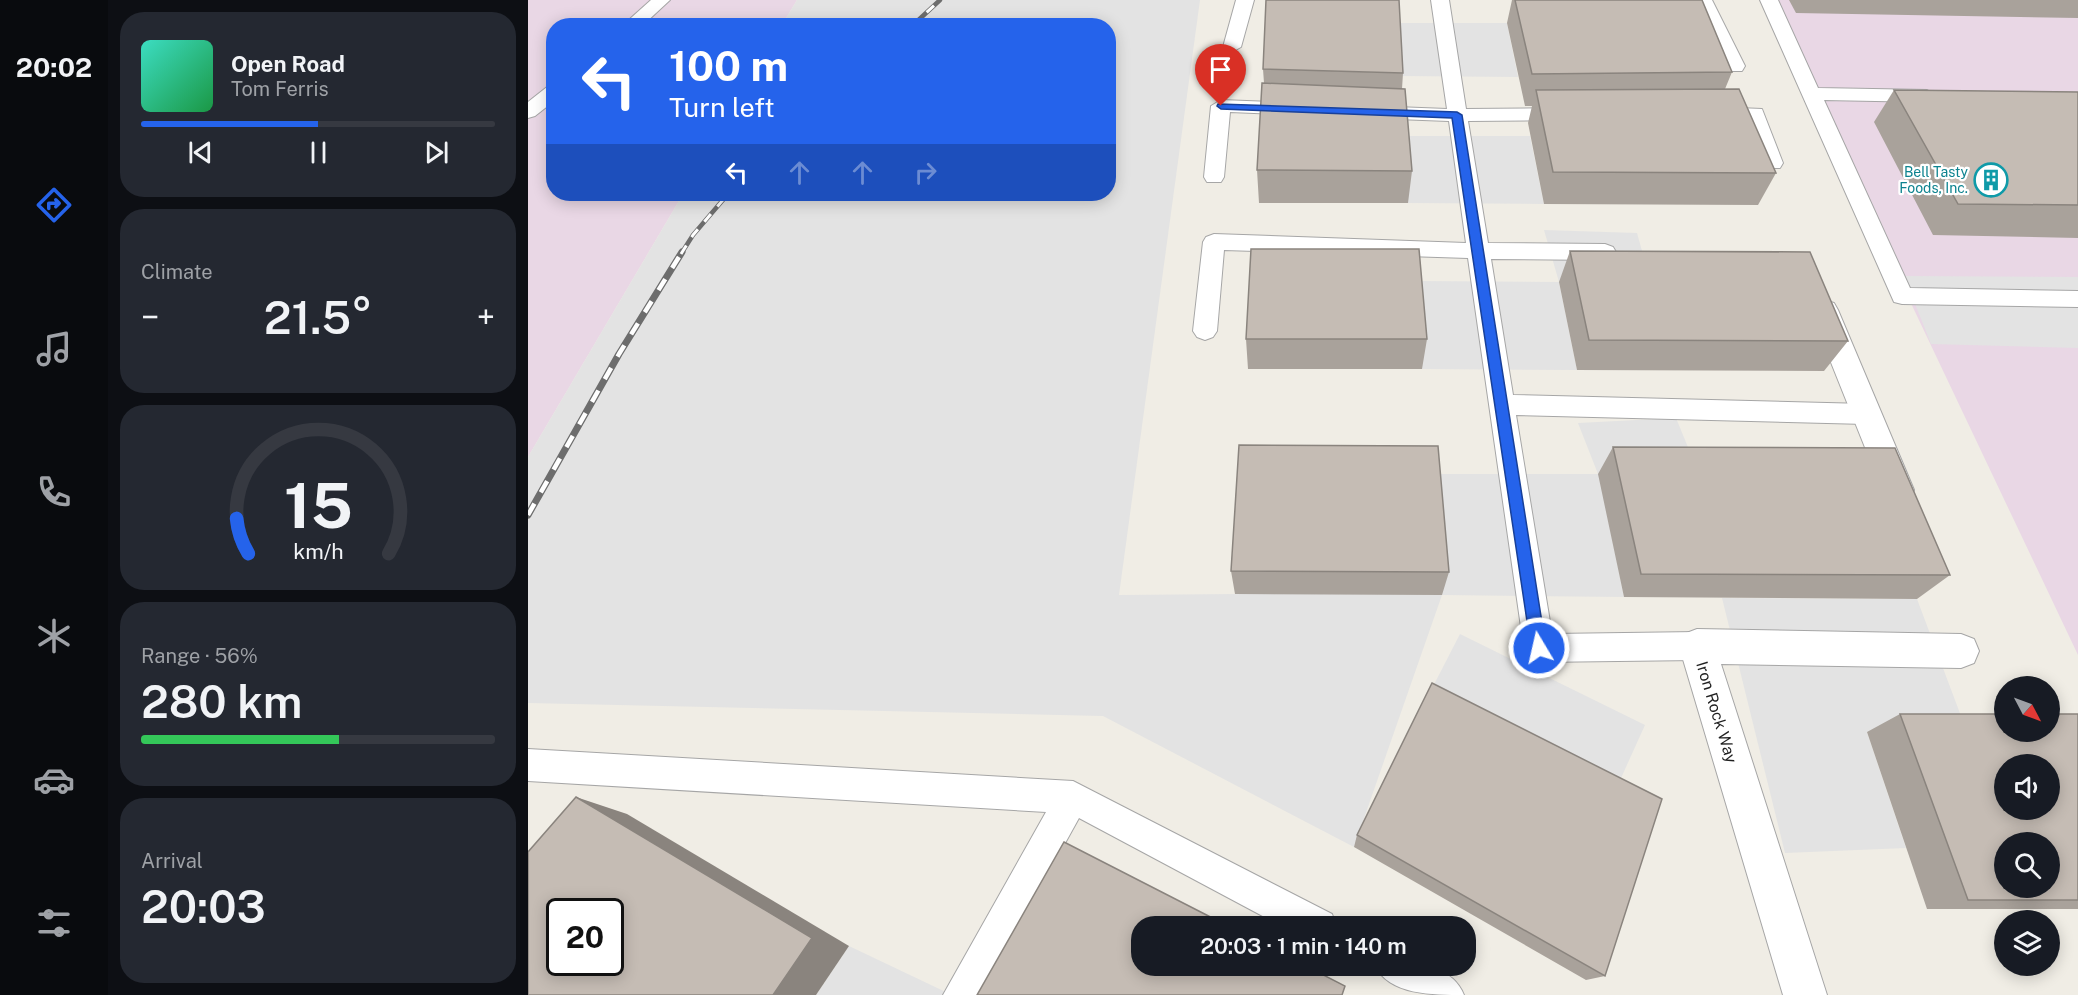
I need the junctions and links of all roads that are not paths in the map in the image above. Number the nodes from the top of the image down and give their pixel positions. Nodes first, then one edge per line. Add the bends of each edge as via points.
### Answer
1 (661, 0) edge
2 (1245, 0) edge
3 (1440, 0) edge
4 (1701, 0) edge
5 (1769, 0) edge
6 (640, 18) edge
7 (1232, 47) dead end
8 (1734, 66) dead end
9 (1813, 94) junction
10 (546, 97) edge
11 (1951, 97) edge
12 (1316, 110) edge
13 (1351, 111) edge
14 (528, 112) edge
15 (1695, 113) edge
16 (1588, 114) edge
17 (1457, 115) junction
18 (1773, 163) edge
19 (1214, 177) dead end
20 (1478, 251) junction
21 (1632, 252) edge
22 (1816, 293) edge
23 (2078, 299) edge
24 (1205, 331) dead end
25 (1500, 405) junction
26 (1866, 414) junction
27 (1911, 520) edge
28 (1697, 646) junction
29 (1961, 651) dead end
30 (528, 765) edge
31 (1073, 797) junction
32 (1298, 916) edge
33 (961, 995) edge
34 (1805, 995) edge

1 - 6 lane
2 - 7 lane
3 - 17 lane
4 - 8 street
5 - 9 lane
9 - 11 lane
9 - 23 lane via 1902,296
10 - 14 lane
12 - 19 lane via 1221,106
13 - 17 lane
15 - 18 lane via 1755,113
16 - 17 lane
17 - 20 lane
20 - 21 lane
20 - 24 lane via 1214,242
20 - 25 lane
22 - 26 street
25 - 26 lane
25 - 28 lane via 1539,648
26 - 27 street
28 - 29 street, Iron Rock Way
28 - 34 street, Iron Rock Way
30 - 31 lane
31 - 32 lane
31 - 33 lane

